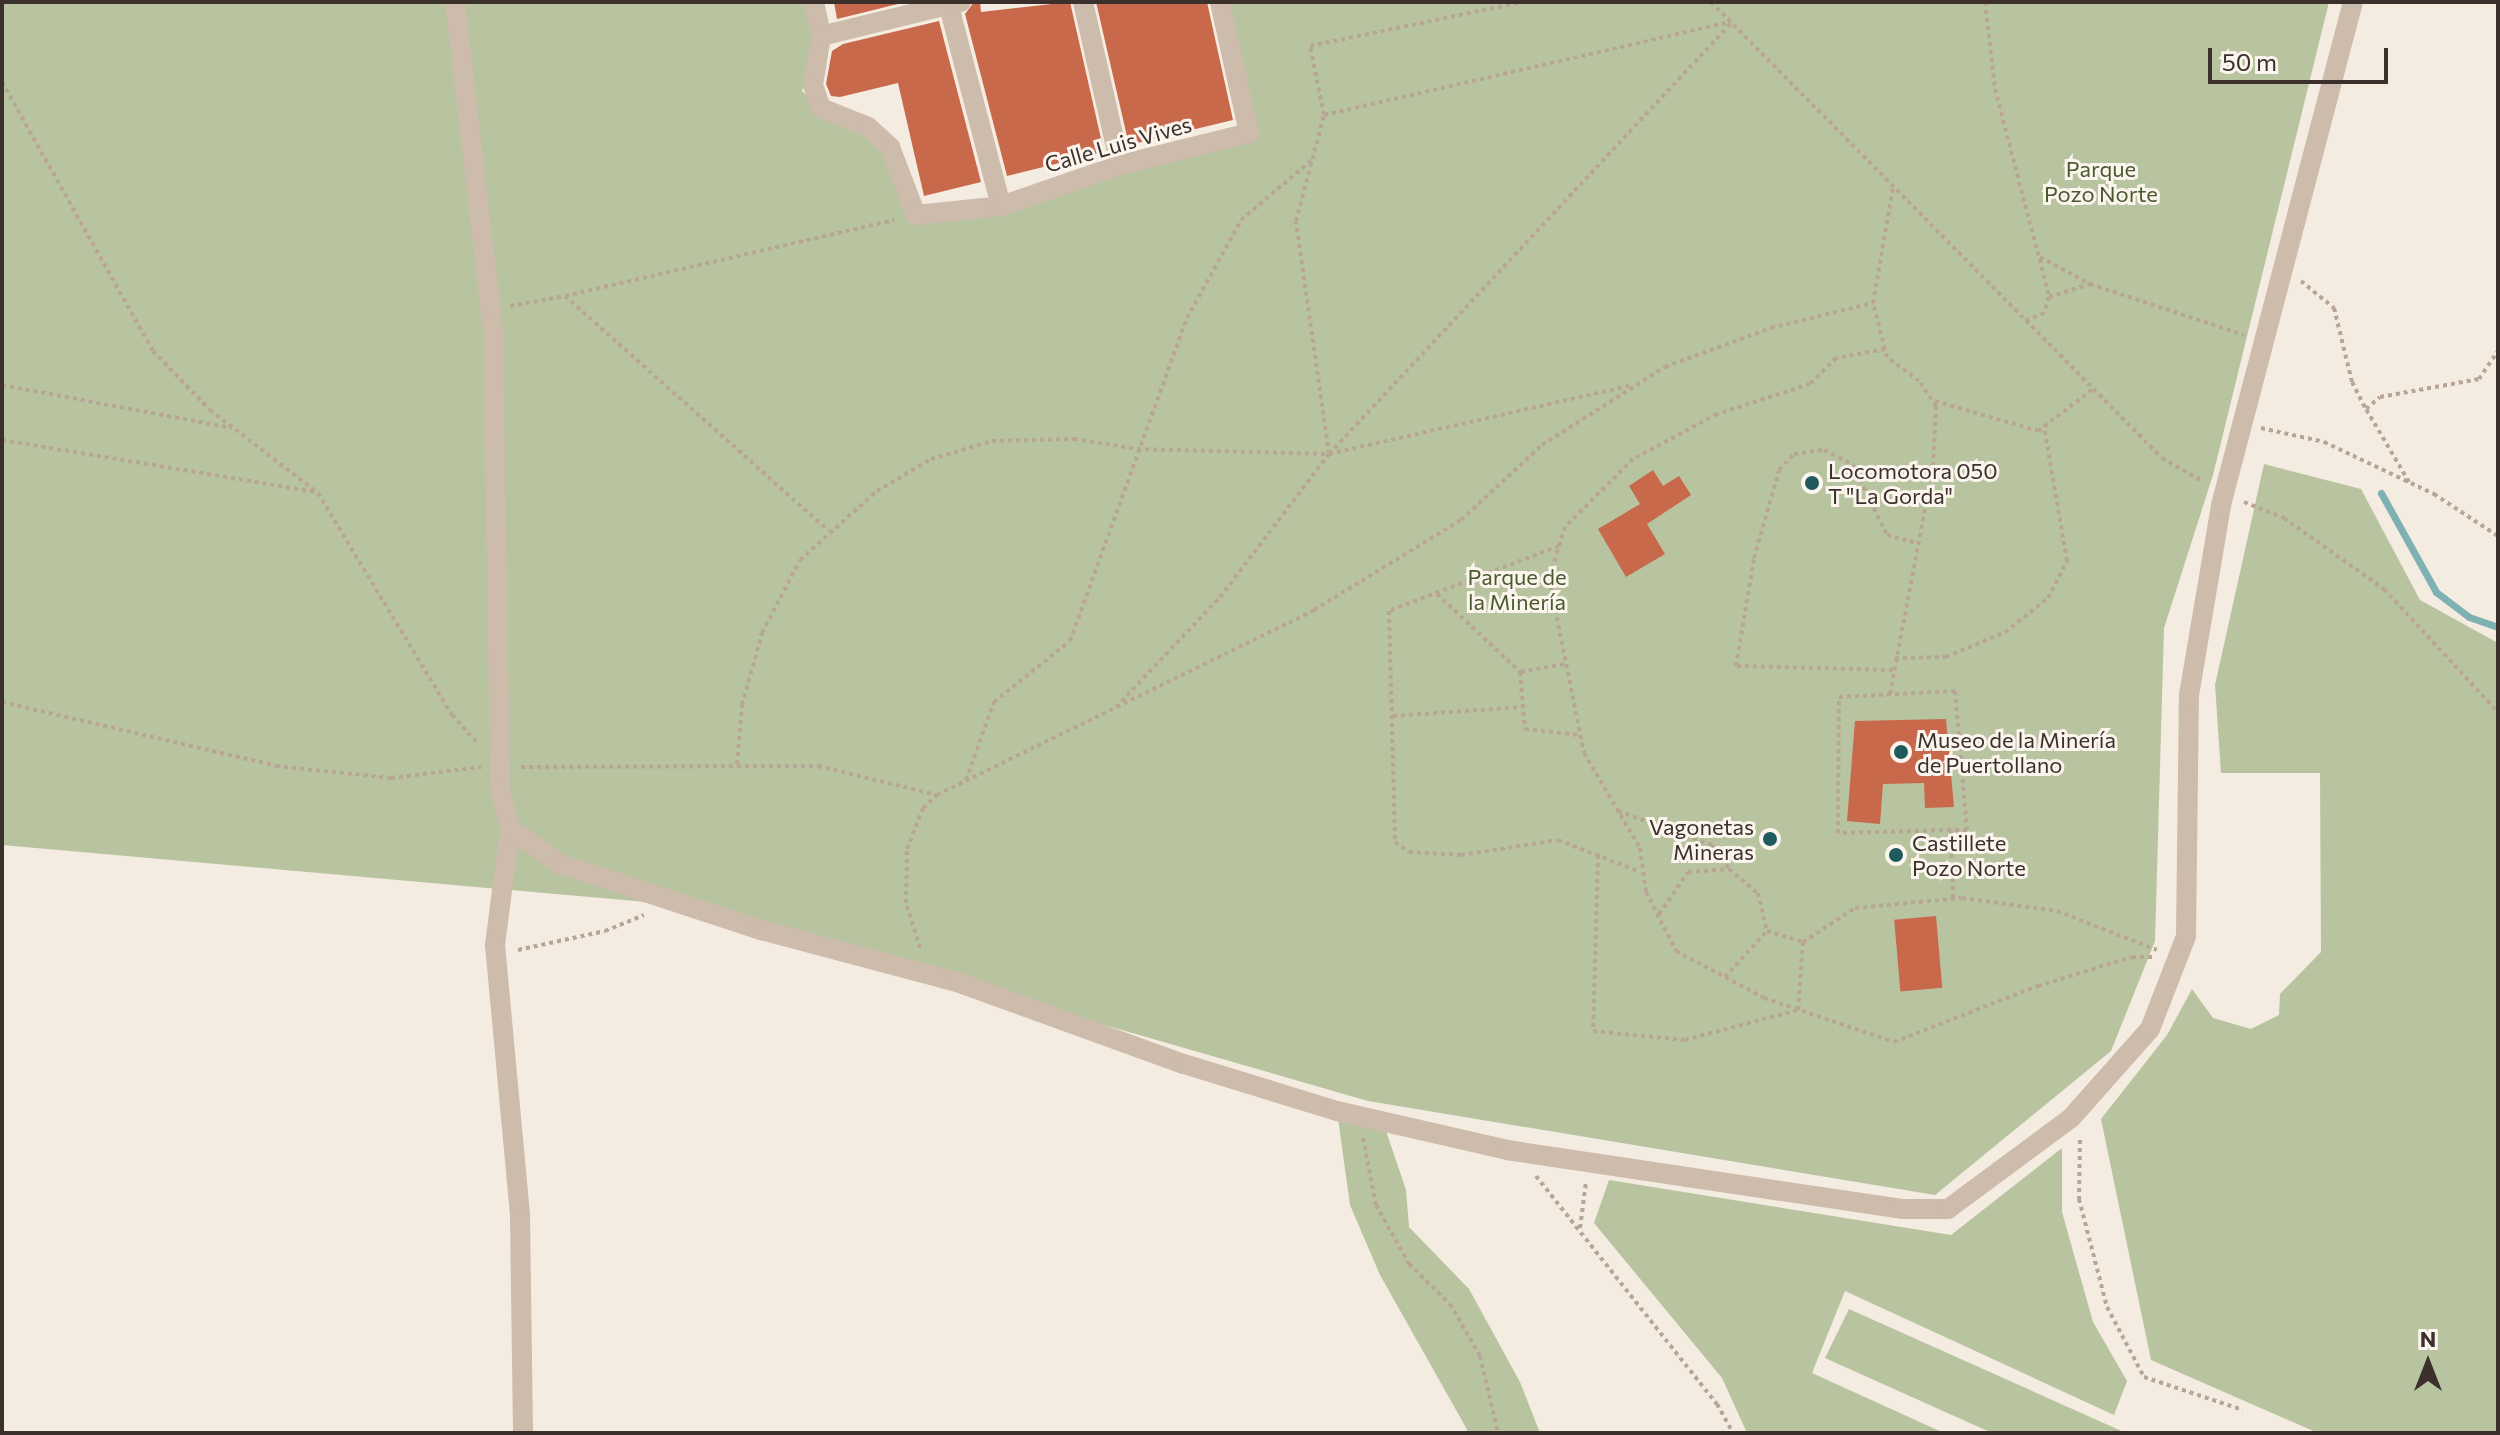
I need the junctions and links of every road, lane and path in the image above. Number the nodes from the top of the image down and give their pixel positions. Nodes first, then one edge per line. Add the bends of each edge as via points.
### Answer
1 (455, 2) edge
2 (814, 2) edge
3 (1083, 2) edge
4 (1220, 2) edge
5 (1522, 2) edge
6 (1711, 2) edge
7 (1985, 2) edge
8 (2353, 2) edge
9 (952, 3) edge
10 (1732, 22) junction
11 (821, 36) junction
12 (2, 82) edge
13 (1324, 115) junction
14 (1312, 160) junction
15 (1120, 165) junction
16 (1893, 187) junction
17 (1001, 206) junction
18 (916, 215) junction
19 (2039, 257) junction
20 (2286, 268) junction
21 (2090, 284) junction
22 (565, 296) junction
23 (2049, 297) junction
24 (1873, 303) junction
25 (491, 309) junction
26 (2025, 321) junction
27 (2266, 341) junction
28 (1885, 349) junction
29 (2498, 351) edge
30 (1639, 384) junction
31 (2, 385) edge
32 (2093, 389) junction
33 (1932, 400) junction
34 (2366, 409) junction
35 (2243, 424) junction
36 (2044, 426) junction
37 (234, 428) junction
38 (2, 440) edge
39 (1137, 449) junction
40 (1329, 454) junction
41 (2409, 482) junction
42 (318, 493) junction
43 (2225, 493) junction
44 (829, 531) junction
45 (2498, 536) edge
46 (1916, 543) junction
47 (1559, 546) junction
48 (1436, 593) junction
49 (1895, 658) junction
50 (1564, 664) junction
51 (1893, 670) junction
52 (1520, 672) junction
53 (1890, 694) junction
54 (2, 702) edge
55 (1523, 707) junction
56 (1111, 711) junction
57 (2498, 712) edge
58 (1392, 716) junction
59 (1579, 735) junction
60 (737, 764) junction
61 (499, 767) junction
62 (965, 782) junction
63 (937, 795) junction
64 (1618, 811) junction
65 (510, 828) junction
66 (1951, 830) junction
67 (1598, 855) junction
68 (1729, 869) junction
69 (1638, 871) dead end
70 (664, 898) junction
71 (1953, 899) junction
72 (1659, 914) junction
73 (1767, 931) junction
74 (1803, 942) junction
75 (496, 958) junction
76 (2178, 958) junction
77 (934, 976) junction
78 (1725, 977) junction
79 (1798, 1010) junction
80 (2082, 1105) junction
81 (1359, 1116) junction
82 (1524, 1152) junction
83 (1590, 1161) junction
84 (1580, 1228) junction
85 (2243, 1410) dead end
86 (523, 1433) edge
87 (1498, 1433) edge
88 (1733, 1433) edge

1 - 25 street
2 - 11 street
3 - 15 street
4 - 15 street, Calle Luis Vives via 1249,133
5 - 13 path via 1310,46
6 - 10 path
7 - 19 path via 1995,89
8 - 20 street
9 - 11 street
9 - 17 street
10 - 13 path
10 - 16 path
10 - 40 path
11 - 18 street via 813,85 821,108 868,127 890,147
12 - 37 path via 153,351
13 - 14 path
14 - 39 path via 1241,220 1187,318
14 - 40 path via 1296,221
15 - 17 street, Calle Luis Vives
16 - 24 path
16 - 26 path
17 - 18 street, Calle Luis Vives
18 - 22 path
19 - 21 path
19 - 23 path
20 - 27 street
20 - 34 path via 2334,308 2352,382
21 - 23 path
21 - 27 path
22 - 25 path
22 - 44 path
23 - 26 path via 2044,313
24 - 28 path
24 - 30 path via 1771,328 1665,367
25 - 61 street
26 - 32 path
27 - 35 street
28 - 33 path
28 - 47 path via 1836,358 1810,384 1717,414 1633,459 1565,527
29 - 34 path via 2479,379 2380,397
30 - 40 path
30 - 56 path via 1542,445 1461,520 1314,610
31 - 37 path
32 - 36 path
32 - 43 path via 2162,458
33 - 36 path via 2038,431
33 - 46 path via 1933,466
34 - 41 path
35 - 41 path via 2324,442
35 - 43 street
36 - 49 path via 2067,561 2048,598 2005,632 1946,657
37 - 42 path
38 - 42 path
39 - 40 path
39 - 44 path via 1074,439 965,448 902,474
39 - 62 path via 1070,641 994,702
40 - 56 path via 1220,597
41 - 45 path
42 - 61 path via 452,715
43 - 57 path via 2284,518 2384,589
43 - 76 street via 2189,695 2186,936
44 - 60 path via 800,560 762,633 742,705
46 - 49 path
46 - 51 path via 1887,535 1853,465 1824,450 1794,454 1779,470 1754,558 1736,666
47 - 48 path
47 - 50 path via 1549,578
48 - 52 path
48 - 58 path via 1389,611
49 - 51 path
50 - 52 path
50 - 59 path
51 - 53 path
52 - 55 path
53 - 66 path via 1955,691 1967,830
53 - 66 path via 1839,697 1838,833
54 - 61 path via 276,766 391,778
55 - 58 path
55 - 59 path via 1525,729
56 - 62 path
58 - 67 path via 1395,842 1409,852 1461,855 1558,840
59 - 64 path
60 - 61 path
60 - 63 path via 818,766
61 - 65 street
62 - 63 path
63 - 77 path via 914,826 903,877 913,932
64 - 68 path via 1712,845
64 - 72 path via 1640,848 1646,892
65 - 70 street via 560,864
65 - 75 street
66 - 71 path
67 - 69 path
67 - 79 path via 1593,1031 1685,1040
68 - 72 path via 1688,872
68 - 73 path via 1758,893
70 - 75 path via 642,917 605,931
70 - 77 street
71 - 74 path via 1855,908
71 - 76 path via 2057,911
72 - 78 path via 1676,951
73 - 74 path
73 - 78 path
74 - 79 path
75 - 86 street via 520,1216
76 - 79 path via 2132,957 1894,1042
76 - 80 street via 2150,1029
77 - 81 street via 1184,1064
78 - 79 path
80 - 83 street via 1948,1209 1902,1209
80 - 85 path via 2079,1199 2107,1307 2144,1377
81 - 82 street
81 - 87 path via 1376,1205 1409,1264 1450,1304 1480,1356
82 - 83 street
82 - 84 path via 1549,1199
83 - 84 path
84 - 88 path via 1717,1404

